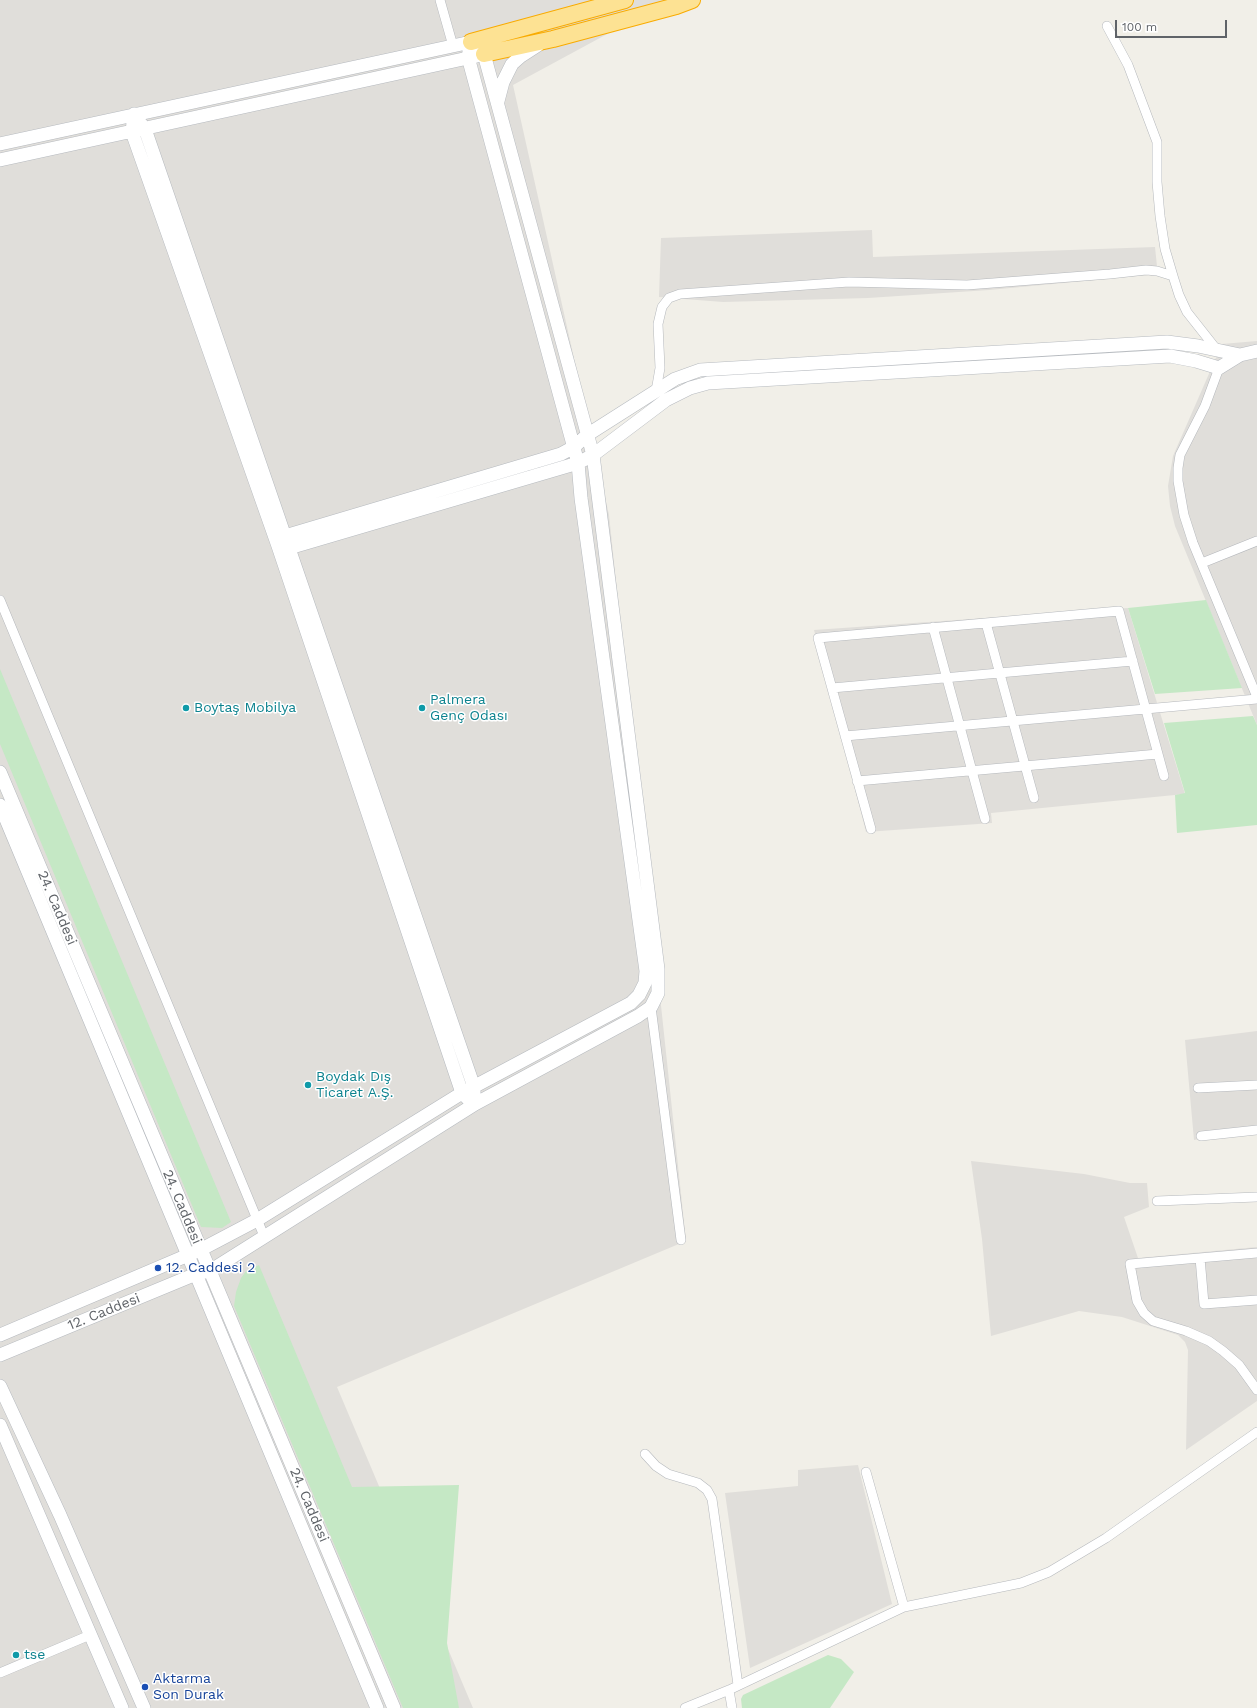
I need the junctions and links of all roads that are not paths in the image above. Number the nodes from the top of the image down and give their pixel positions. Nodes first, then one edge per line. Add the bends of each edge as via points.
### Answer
1 (440, 0) edge
2 (625, 0) edge
3 (692, 0) edge
4 (1107, 26) dead end
5 (553, 39) junction
6 (453, 46) junction
7 (470, 49) junction
8 (484, 54) junction
9 (498, 104) junction
10 (134, 114) junction
11 (145, 129) junction
12 (132, 132) junction
13 (0, 144) edge
14 (0, 160) edge
15 (1173, 276) junction
16 (1217, 350) junction
17 (1257, 351) edge
18 (1240, 355) junction
19 (1219, 368) junction
20 (656, 391) junction
21 (587, 435) junction
22 (574, 447) junction
23 (592, 455) junction
24 (578, 463) junction
25 (1257, 540) edge
26 (284, 543) junction
27 (1202, 563) junction
28 (0, 600) edge
29 (986, 623) junction
30 (933, 627) junction
31 (1133, 662) junction
32 (1000, 673) junction
33 (947, 678) junction
34 (832, 688) junction
35 (1257, 698) edge
36 (1146, 709) junction
37 (1013, 721) junction
38 (960, 725) junction
39 (845, 736) junction
40 (1158, 754) junction
41 (1026, 766) junction
42 (972, 770) junction
43 (0, 772) edge
44 (1164, 776) dead end
45 (857, 780) junction
46 (1034, 798) dead end
47 (0, 805) edge
48 (985, 819) dead end
49 (871, 829) dead end
50 (651, 1007) junction
51 (1257, 1085) edge
52 (1198, 1088) dead end
53 (468, 1090) junction
54 (475, 1104) junction
55 (1257, 1130) edge
56 (1200, 1136) dead end
57 (1257, 1197) edge
58 (1157, 1201) dead end
59 (257, 1220) junction
60 (264, 1236) junction
61 (681, 1240) dead end
62 (200, 1250) junction
63 (1257, 1253) edge
64 (188, 1255) junction
65 (1200, 1258) junction
66 (210, 1271) junction
67 (196, 1274) junction
68 (1257, 1300) edge
69 (0, 1335) edge
70 (0, 1355) edge
71 (0, 1386) edge
72 (1257, 1390) edge
73 (0, 1425) edge
74 (1257, 1432) edge
75 (645, 1454) dead end
76 (866, 1472) dead end
77 (904, 1607) junction
78 (90, 1635) junction
79 (0, 1673) edge
80 (738, 1685) junction
81 (729, 1690) junction
82 (122, 1708) edge
83 (144, 1708) edge
84 (377, 1708) edge
85 (394, 1708) edge
86 (685, 1708) edge
87 (732, 1708) edge

1 - 6 street
2 - 7 highway
3 - 5 highway
4 - 15 street via 1128,65 1157,142 1160,216 1165,249
5 - 8 highway
5 - 9 street via 526,52 512,64 503,82
6 - 7 street
6 - 10 street
7 - 8 street
7 - 11 street
7 - 22 street, 12. Caddesi
8 - 9 street
9 - 21 street
10 - 11 street
10 - 12 street
10 - 13 street
11 - 12 street
11 - 26 street
12 - 14 street
12 - 26 street
15 - 16 street via 1187,312
15 - 20 street via 1157,270 1146,270 967,285 849,282 677,295 666,300 660,311 660,368
16 - 18 street
16 - 20 street via 1167,342 710,369 682,376
17 - 18 street
18 - 19 street
19 - 23 street via 1170,356 716,382 690,388 673,396
19 - 27 street via 1183,449 1178,468 1184,515
20 - 21 street
21 - 22 street
21 - 23 street
22 - 24 street, 12. Caddesi
22 - 26 street via 560,454
23 - 24 street
23 - 50 street via 659,982 658,993
24 - 26 street
24 - 53 street, 12. Caddesi via 646,971 645,983 631,1003
25 - 27 street
26 - 53 street
27 - 35 street
28 - 59 street
29 - 30 street
29 - 31 street via 1119,611
29 - 32 street
30 - 33 street
30 - 34 street via 818,638
31 - 32 street
31 - 36 street
32 - 33 street
32 - 37 street
33 - 34 street
33 - 38 street
34 - 39 street
35 - 36 street
36 - 37 street
36 - 40 street
37 - 38 street
37 - 41 street
38 - 39 street
38 - 42 street
39 - 45 street
40 - 41 street
40 - 44 street
41 - 42 street
41 - 46 street
42 - 45 street
42 - 48 street
43 - 62 street, 24. Caddesi
45 - 49 street
47 - 64 street, 24. Caddesi
50 - 54 street
50 - 61 street
51 - 52 street
53 - 54 street
53 - 59 street, 12. Caddesi
54 - 60 street
55 - 56 street
57 - 58 street
59 - 60 street
59 - 62 street, 12. Caddesi
60 - 66 street
62 - 64 street, 12. Caddesi
62 - 66 street, 24. Caddesi
63 - 65 street
64 - 67 street, 24. Caddesi
64 - 69 street, 12. Caddesi
65 - 68 street via 1204,1304
65 - 72 street via 1130,1264 1139,1305 1153,1321 1186,1331 1223,1350 1239,1365
66 - 67 street, 12. Caddesi
66 - 85 street, 24. Caddesi
67 - 70 street, 12. Caddesi
67 - 84 street, 24. Caddesi
71 - 83 street
73 - 78 street
74 - 77 street via 1106,1538 1049,1572 1021,1583
75 - 80 street via 668,1474 698,1483 707,1490 712,1499
76 - 77 street
77 - 80 street
78 - 79 street
78 - 82 street
80 - 81 street
81 - 86 street
81 - 87 street

